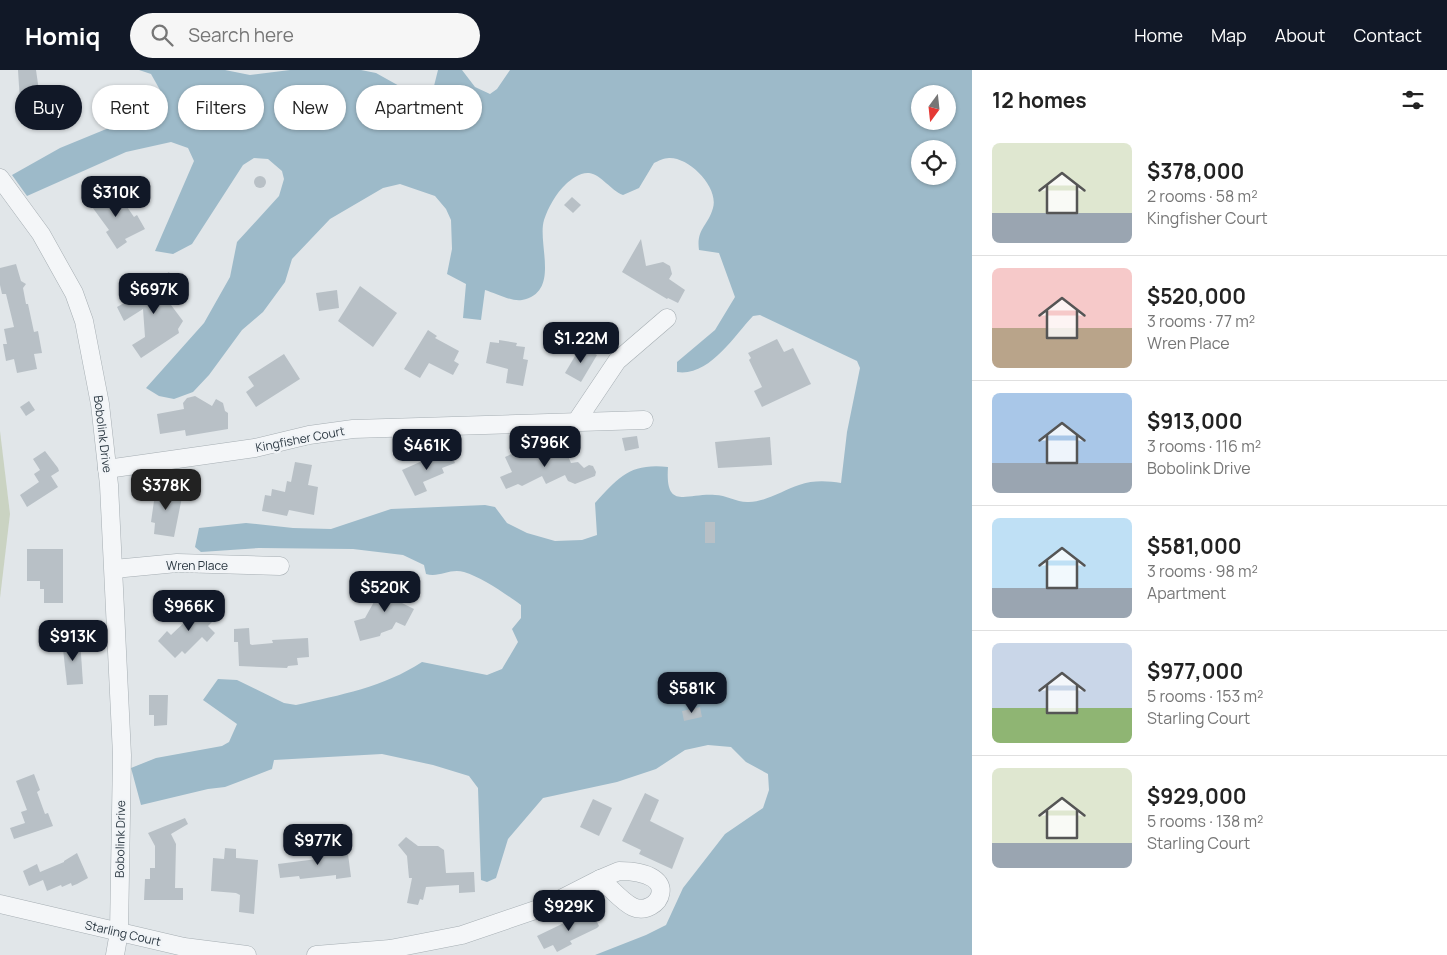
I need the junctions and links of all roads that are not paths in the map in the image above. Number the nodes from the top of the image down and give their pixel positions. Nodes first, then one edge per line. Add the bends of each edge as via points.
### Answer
1 (0, 178) edge
2 (667, 318) dead end
3 (644, 420) dead end
4 (576, 422) junction
5 (107, 469) junction
6 (280, 566) dead end
7 (114, 569) junction
8 (600, 879) dead end
9 (0, 904) edge
10 (119, 932) junction
11 (115, 955) edge
12 (247, 955) edge
13 (316, 955) edge

1 - 5 street, Bobolink Drive via 41,234 74,293 84,321 98,394
2 - 4 street via 618,361
3 - 4 street, Kingfisher Court
4 - 5 street, Kingfisher Court via 354,429 309,435 255,448
5 - 7 street, Bobolink Drive
6 - 7 street, Wren Place via 177,563
7 - 10 street, Bobolink Drive via 122,755
8 - 13 street via 547,906 462,935 390,949
9 - 10 street, Starling Court
10 - 11 street, Bobolink Drive
10 - 12 street, Starling Court via 184,947

